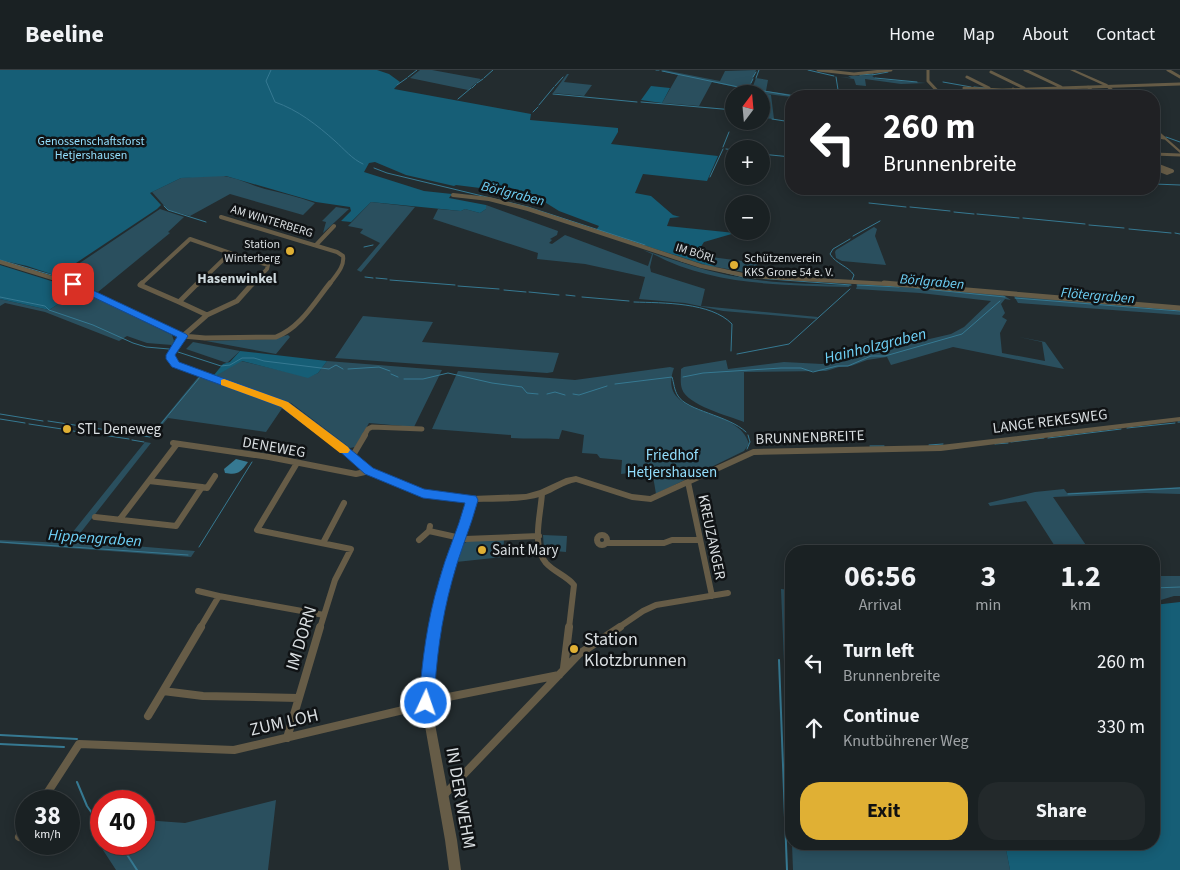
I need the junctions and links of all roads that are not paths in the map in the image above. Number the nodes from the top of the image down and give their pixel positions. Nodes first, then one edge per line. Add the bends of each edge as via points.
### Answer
1 (818, 70) edge
2 (891, 70) edge
3 (928, 70) edge
4 (1025, 70) edge
5 (1072, 70) edge
6 (1168, 70) edge
7 (991, 72) dead end
8 (967, 77) dead end
9 (1180, 77) edge
10 (1180, 84) edge
11 (1108, 86) junction
12 (1088, 87) junction
13 (1063, 88) junction
14 (991, 89) junction
15 (1013, 89) joint
16 (1026, 89) junction
17 (936, 90) edge
18 (966, 90) edge
19 (1091, 90) edge
20 (1112, 90) edge
21 (1160, 134) edge
22 (1160, 137) edge
23 (1164, 138) junction
24 (1160, 154) edge
25 (1180, 154) edge
26 (453, 195) dead end
27 (221, 216) dead end
28 (334, 226) dead end
29 (316, 245) junction
30 (230, 253) junction
31 (0, 262) edge
32 (179, 302) junction
33 (1180, 308) edge
34 (207, 315) junction
35 (183, 336) junction
36 (1180, 419) edge
37 (422, 429) dead end
38 (924, 448) joint
39 (352, 457) junction
40 (297, 463) junction
41 (369, 471) junction
42 (215, 476) dead end
43 (149, 481) junction
44 (688, 482) junction
45 (202, 487) junction
46 (542, 493) junction
47 (472, 500) junction
48 (344, 503) dead end
49 (95, 517) dead end
50 (120, 519) junction
51 (539, 536) junction
52 (461, 538) junction
53 (419, 540) dead end
54 (700, 540) junction
55 (323, 543) junction
56 (606, 543) dead end
57 (198, 591) dead end
58 (728, 594) dead end
59 (218, 596) junction
60 (712, 596) junction
61 (324, 614) junction
62 (561, 672) junction
63 (164, 691) junction
64 (298, 698) junction
65 (426, 703) junction
66 (148, 716) dead end
67 (287, 738) junction
68 (49, 790) edge
69 (444, 795) junction
70 (455, 870) edge

1 - 2 street via 854,75
3 - 17 street via 926,81
4 - 13 street
5 - 11 street
6 - 9 street
7 - 16 street
8 - 14 street
10 - 11 street
11 - 12 street
11 - 20 street
12 - 13 street
12 - 19 street
13 - 16 street
14 - 15 street
14 - 18 street
15 - 16 street
21 - 23 street
22 - 23 street
23 - 25 street
24 - 25 street
26 - 33 street, IM BÖRL via 522,207 701,266 748,276 912,285
27 - 29 street, AM WINTERBERG
28 - 29 street, AM WINTERBERG
29 - 35 street, AM WINTERBERG via 341,254 344,261 308,311 286,333 276,337
30 - 32 street
30 - 32 street via 190,239 140,285
30 - 34 street via 268,267 237,301
31 - 35 street via 73,284
32 - 34 street
34 - 35 street
35 - 39 street, BRUNNENBREITE via 170,355 176,364 291,408
36 - 38 street, LANGE REKESWEG
37 - 39 street via 373,426
38 - 44 street, BRUNNENBREITE via 753,452
39 - 41 street, BRUNNENBREITE
40 - 41 street, DENEWEG via 359,474
40 - 43 street, DENEWEG via 175,443
40 - 55 street via 257,530
41 - 47 street, BRUNNENBREITE via 423,493
42 - 45 street via 207,488
43 - 45 street
43 - 50 street
44 - 46 street, BRUNNENBREITE via 651,499 576,480
44 - 54 street, KREUZANGER
45 - 50 street via 176,526
46 - 47 street, BRUNNENBREITE
46 - 51 street
47 - 52 street, IN DER WEHM
48 - 55 street
49 - 50 street
51 - 52 street
51 - 62 street via 538,548 544,561 574,585
52 - 53 street via 430,528
52 - 65 street, IN DER WEHM via 437,614
54 - 56 street
54 - 60 street, KREUZANGER
55 - 61 street, IM DORN via 351,549 335,580
57 - 59 street
58 - 60 street
59 - 61 street
59 - 63 street
60 - 62 street via 656,605 644,611 579,654
61 - 64 street, IM DORN
62 - 65 street, ZUM LOH
62 - 69 street
63 - 64 street via 203,696
63 - 66 street
64 - 67 street, IM DORN
65 - 67 street, ZUM LOH
65 - 69 street, IN DER WEHM
67 - 68 street, ZUM LOH via 225,751 79,744
69 - 70 street, IN DER WEHM

